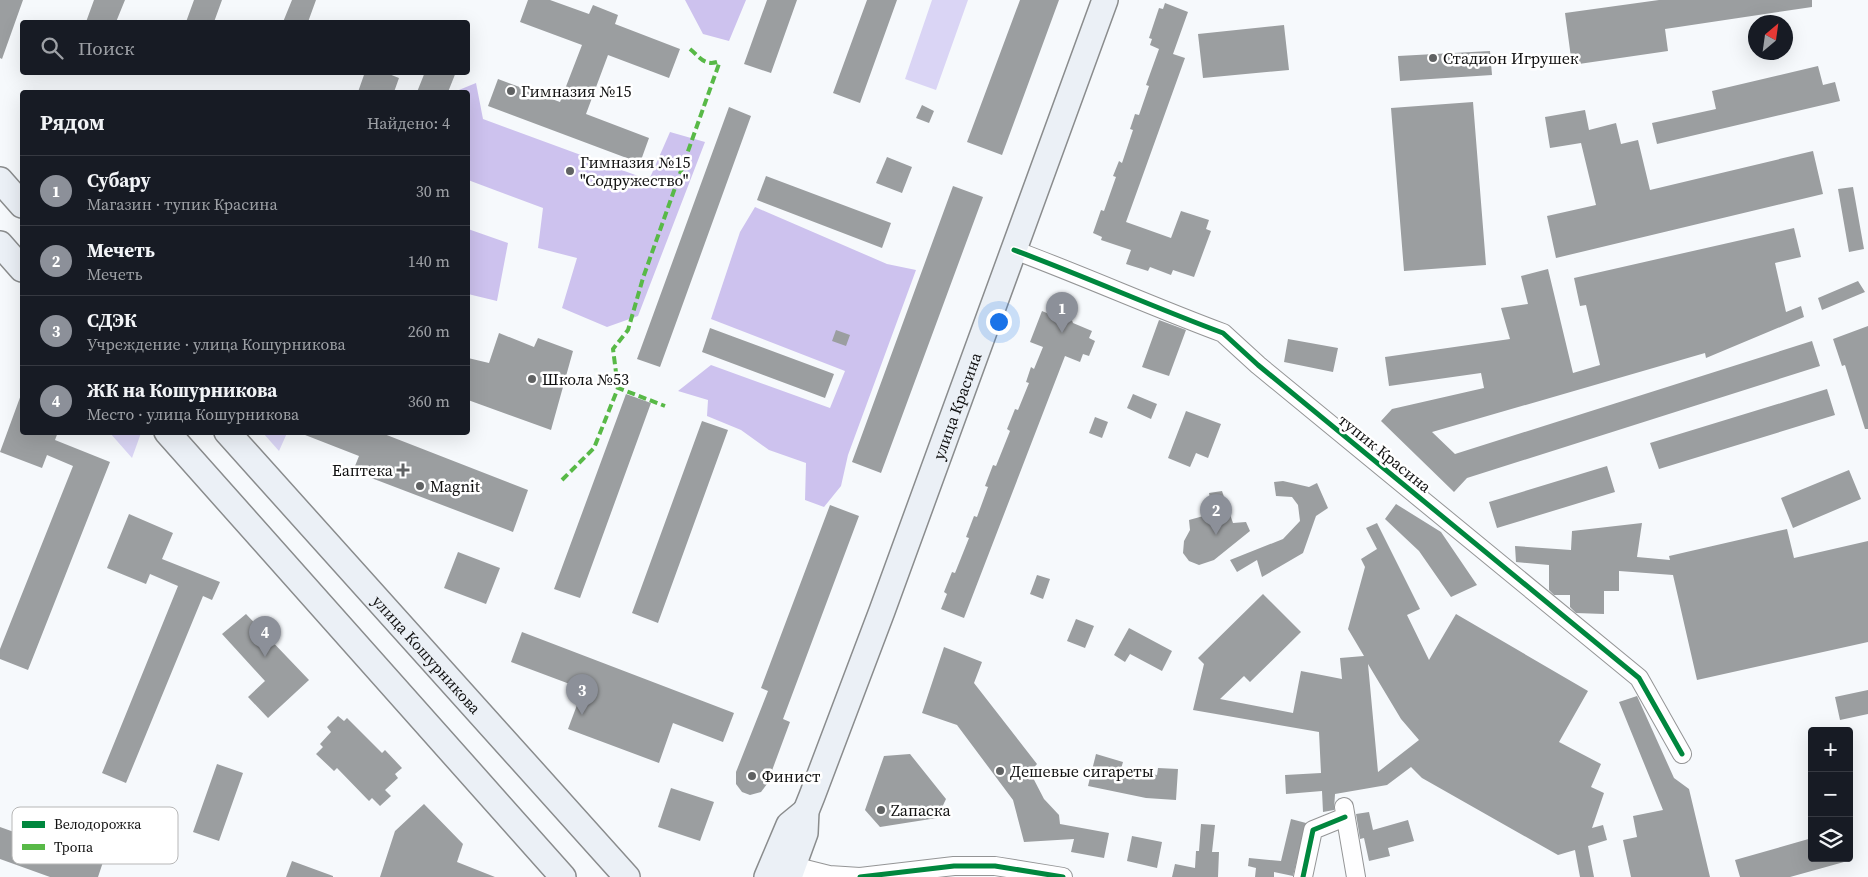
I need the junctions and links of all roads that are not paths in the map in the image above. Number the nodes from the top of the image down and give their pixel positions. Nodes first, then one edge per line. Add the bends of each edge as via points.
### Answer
1 (1105, 0) edge
2 (0, 180) edge
3 (20, 203) edge
4 (0, 244) edge
5 (1014, 250) junction
6 (20, 267) edge
7 (170, 435) edge
8 (230, 435) edge
9 (1682, 754) dead end
10 (806, 811) junction
11 (791, 871) edge
12 (902, 875) edge
13 (1030, 875) edge
14 (563, 877) edge
15 (627, 877) edge
16 (767, 877) edge
17 (860, 877) edge
18 (1063, 877) edge
19 (1302, 877) edge
20 (1356, 877) edge

1 - 5 main road, улица Красина
2 - 3 main road
4 - 6 main road
5 - 9 street, тупик Красина via 1230,338 1258,365 1639,678
5 - 10 main road, улица Красина
7 - 14 main road
8 - 15 main road, улица Кошурникова
10 - 11 main road, улица Красина via 806,833
10 - 16 main road, улица Красина via 789,825
11 - 17 street
12 - 13 street via 954,866 995,866
12 - 17 street
13 - 18 street
19 - 20 street via 1313,830 1344,812

